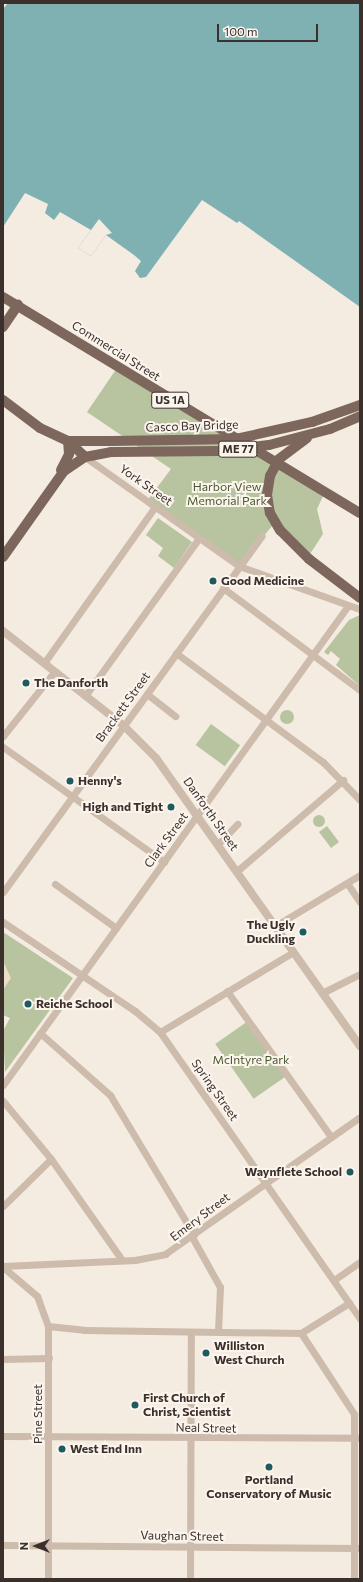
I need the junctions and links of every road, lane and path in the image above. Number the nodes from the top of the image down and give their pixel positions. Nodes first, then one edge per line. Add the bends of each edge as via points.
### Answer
1 (3, 297) edge
2 (18, 305) junction
3 (3, 327) edge
4 (3, 400) edge
5 (360, 405) edge
6 (360, 416) edge
7 (312, 434) junction
8 (68, 441) junction
9 (84, 457) junction
10 (60, 476) junction
11 (155, 507) junction
12 (360, 513) edge
13 (262, 536) dead end
14 (200, 538) junction
15 (3, 557) edge
16 (239, 566) junction
17 (223, 588) junction
18 (360, 598) edge
19 (347, 607) junction
20 (360, 609) edge
21 (3, 632) edge
22 (176, 653) junction
23 (314, 654) junction
24 (44, 663) junction
25 (54, 672) junction
26 (360, 690) edge
27 (147, 694) junction
28 (85, 696) junction
29 (175, 716) dead end
30 (266, 720) junction
31 (122, 725) junction
32 (3, 736) edge
33 (3, 747) edge
34 (343, 780) junction
35 (72, 796) junction
36 (360, 800) edge
37 (198, 814) junction
38 (237, 824) dead end
39 (218, 844) junction
40 (164, 862) junction
41 (237, 872) junction
42 (360, 875) edge
43 (347, 883) junction
44 (55, 884) dead end
45 (3, 892) edge
46 (360, 902) edge
47 (3, 922) edge
48 (276, 926) junction
49 (116, 928) junction
50 (293, 952) junction
51 (360, 974) edge
52 (82, 976) junction
53 (227, 991) junction
54 (322, 993) junction
55 (160, 1032) junction
56 (40, 1033) junction
57 (360, 1046) edge
58 (3, 1085) edge
59 (3, 1101) edge
60 (360, 1116) edge
61 (332, 1137) junction
62 (51, 1159) junction
63 (265, 1183) junction
64 (3, 1206) edge
65 (193, 1236) junction
66 (122, 1260) junction
67 (360, 1262) edge
68 (3, 1267) edge
69 (334, 1280) junction
70 (349, 1302) junction
71 (360, 1318) edge
72 (48, 1326) junction
73 (218, 1331) junction
74 (192, 1332) junction
75 (301, 1334) junction
76 (49, 1358) junction
77 (3, 1359) edge
78 (344, 1395) junction
79 (360, 1416) edge
80 (3, 1436) edge
81 (49, 1436) junction
82 (192, 1439) junction
83 (358, 1439) edge
84 (3, 1545) edge
85 (49, 1545) junction
86 (190, 1548) junction
87 (357, 1548) edge
88 (48, 1579) edge
89 (190, 1579) edge
90 (354, 1579) edge

1 - 2 main road, Commercial Street / US 1A
2 - 3 main road
2 - 12 main road, Commercial Street / US 1A
4 - 8 main road, York Street / ME 77 via 40,428
5 - 8 main road, Casco Bay Bridge / ME 77, bridge via 312,422 236,439
6 - 7 main road, Casco Bay Bridge / ME 77, bridge
7 - 9 main road, Casco Bay Bridge / ME 77, bridge via 268,445 221,451 111,452
7 - 18 main road, bridge via 279,459 270,476 267,495 277,526 309,559
8 - 9 main road, York Street
8 - 10 main road via 69,454
9 - 10 main road, ME 77
9 - 11 street, York Street
10 - 15 main road, ME 77
11 - 14 street, York Street
11 - 24 street
13 - 16 street, Brackett Street
14 - 16 street, York Street
14 - 28 street
16 - 17 street, Brackett Street
16 - 19 street, York Street
17 - 22 street, Brackett Street
17 - 23 street
19 - 20 street, York Street
19 - 23 street, Clark Street
21 - 24 street, Danforth Street
22 - 27 street, Brackett Street
22 - 30 street
23 - 26 street
23 - 30 street, Clark Street
24 - 25 street, Danforth Street
25 - 28 street, Danforth Street
25 - 32 street
27 - 29 street
27 - 31 street, Brackett Street
28 - 31 street, Danforth Street
30 - 34 street
30 - 37 street, Clark Street
31 - 35 street, Brackett Street
31 - 37 street, Danforth Street via 156,758
33 - 35 street
34 - 36 street
34 - 41 street
35 - 40 street
35 - 45 street, Brackett Street
37 - 39 street, Danforth Street
37 - 40 street, Clark Street
38 - 39 street
39 - 41 street, Danforth Street
40 - 49 street, Clark Street
41 - 48 street, Danforth Street
42 - 43 street
43 - 46 street
43 - 48 street
44 - 49 street
47 - 52 street, Spring Street
48 - 50 street, Danforth Street
49 - 52 street, Clark Street
50 - 53 street
50 - 54 street, Danforth Street
51 - 54 street
52 - 55 street, Spring Street via 135,1011
52 - 56 street, Clark Street
53 - 55 street
53 - 61 street
54 - 57 street, Danforth Street
55 - 63 street, Spring Street
56 - 58 street, Clark Street
56 - 65 street via 110,1095
59 - 62 street
60 - 61 street, Emery Street
61 - 63 street, Emery Street
62 - 64 street
62 - 66 street
63 - 65 street, Emery Street
63 - 69 street, Spring Street
65 - 66 street, Emery Street via 166,1254
65 - 73 street via 220,1287
66 - 68 street, Emery Street
67 - 69 street
68 - 72 street, Pine Street via 37,1296
69 - 70 street, Spring Street
70 - 71 street, Spring Street
70 - 75 street
72 - 74 street
72 - 76 street, Pine Street
73 - 74 street
73 - 75 street
74 - 82 street
75 - 78 street
76 - 77 street
76 - 81 street, Pine Street
78 - 79 street
78 - 83 street via 354,1414
80 - 81 street, Neal Street
81 - 82 street, Neal Street
81 - 85 street, Pine Street
82 - 83 street, Neal Street
82 - 86 street
83 - 87 street
84 - 85 street, Vaughan Street
85 - 86 street, Vaughan Street
85 - 88 street, Pine Street
86 - 87 street, Vaughan Street
86 - 89 street
87 - 90 street

